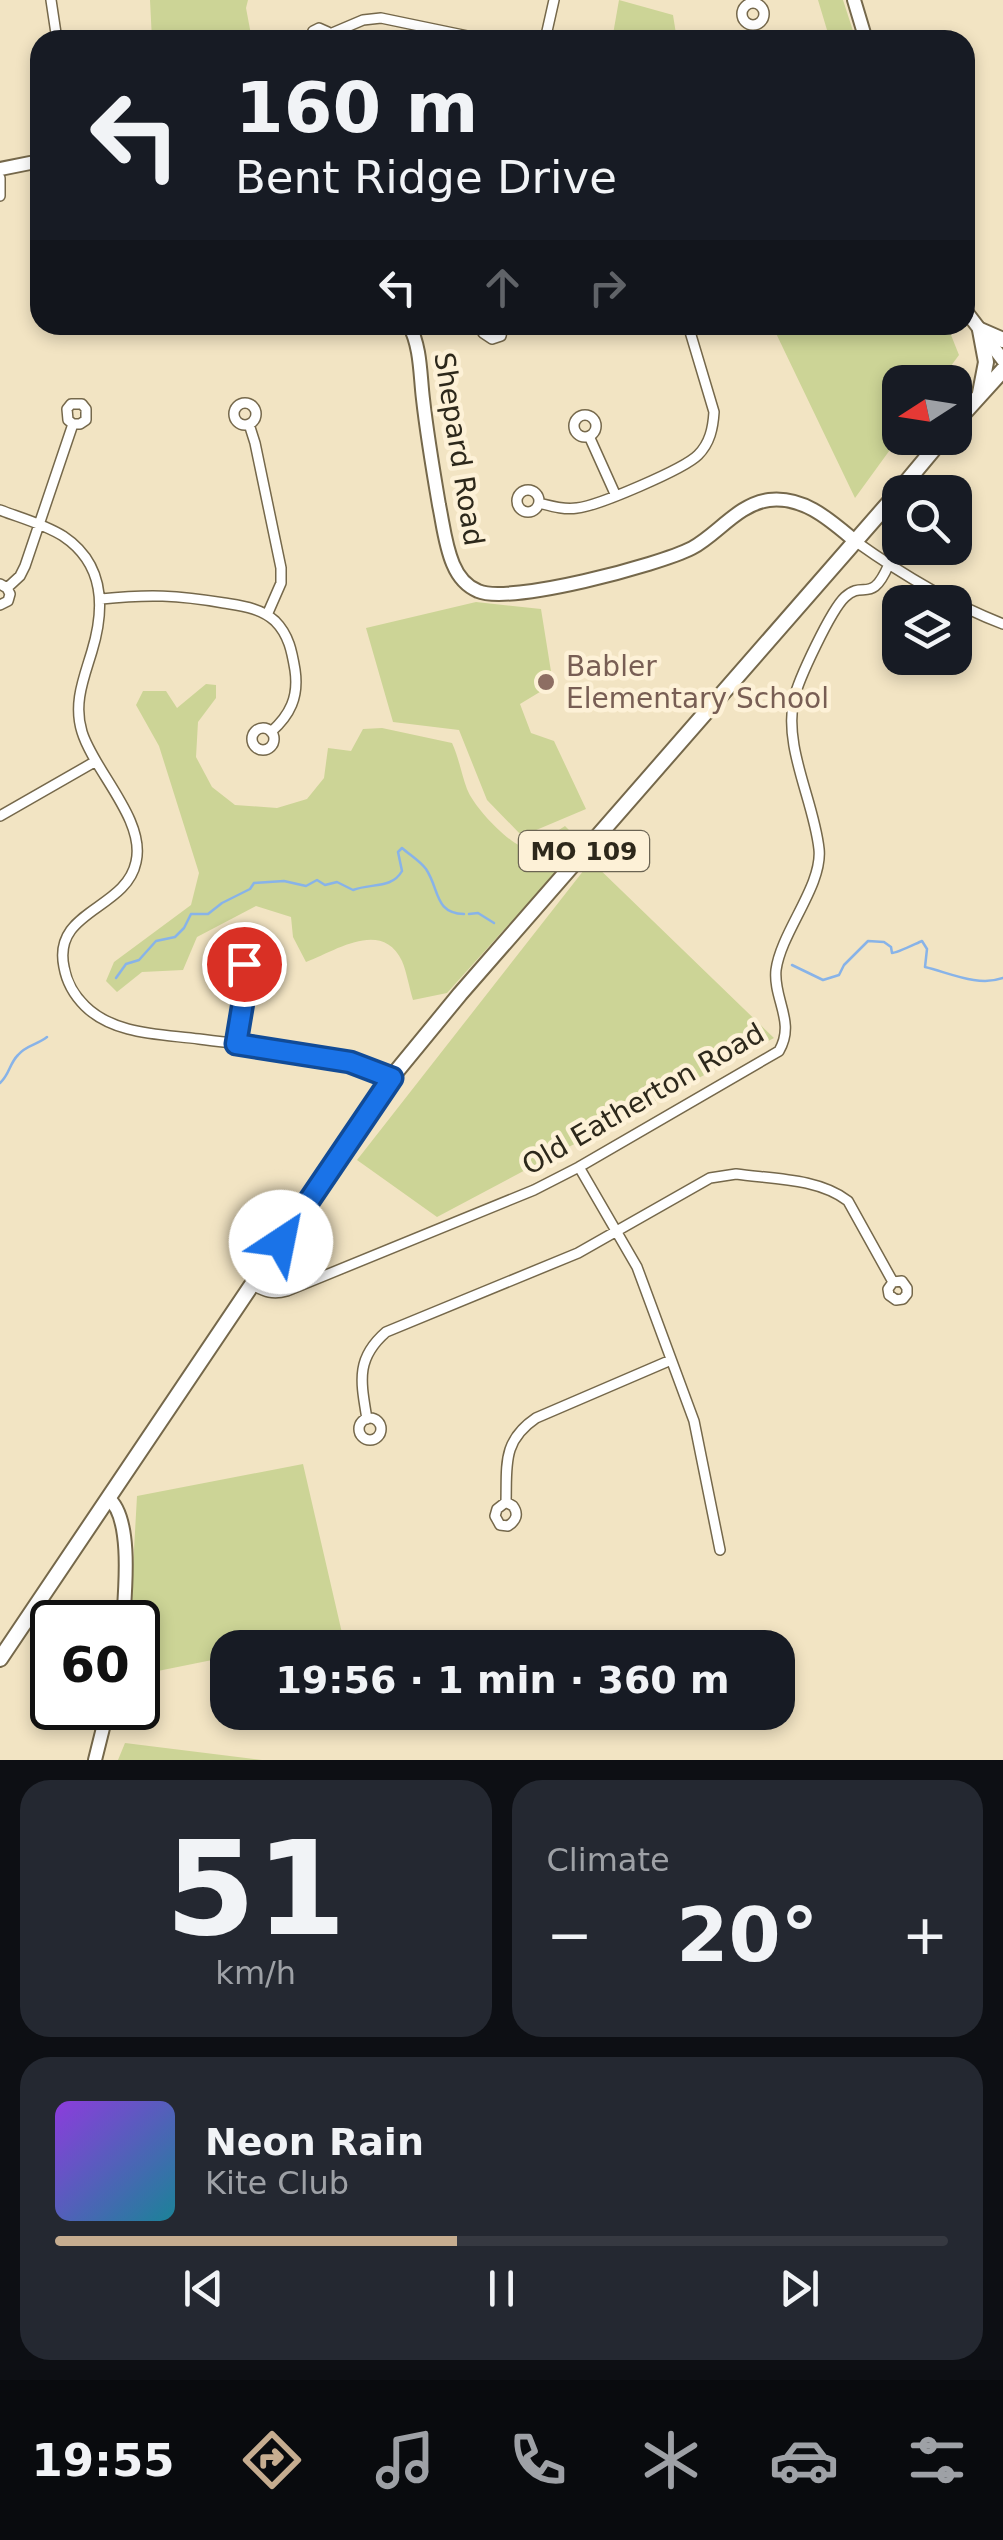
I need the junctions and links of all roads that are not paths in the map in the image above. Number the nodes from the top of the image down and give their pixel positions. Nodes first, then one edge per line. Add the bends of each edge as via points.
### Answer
1 (52, 0) edge
2 (554, 0) edge
3 (854, 0) edge
4 (56, 30) edge
5 (342, 30) edge
6 (440, 30) edge
7 (547, 30) edge
8 (863, 30) edge
9 (30, 163) edge
10 (0, 169) edge
11 (0, 178) edge
12 (0, 196) edge
13 (975, 323) edge
14 (980, 330) junction
15 (413, 335) edge
16 (691, 335) edge
17 (1003, 340) edge
18 (1003, 360) edge
19 (1003, 370) edge
20 (980, 393) junction
21 (972, 403) edge
22 (73, 424) dead end
23 (249, 424) dead end
24 (589, 436) dead end
25 (928, 455) edge
26 (616, 496) junction
27 (539, 503) dead end
28 (0, 510) edge
29 (40, 524) junction
30 (855, 541) junction
31 (882, 559) edge
32 (890, 565) edge
33 (892, 565) edge
34 (4, 586) edge
35 (101, 600) junction
36 (0, 605) edge
37 (267, 616) junction
38 (1003, 624) edge
39 (271, 732) dead end
40 (96, 761) junction
41 (1, 814) edge
42 (246, 984) dead end
43 (236, 1044) junction
44 (392, 1078) junction
45 (579, 1167) junction
46 (618, 1232) junction
47 (893, 1282) dead end
48 (252, 1286) junction
49 (671, 1360) junction
50 (368, 1419) dead end
51 (108, 1498) junction
52 (506, 1502) dead end
53 (720, 1550) dead end
54 (122, 1600) edge
55 (0, 1659) edge
56 (102, 1730) edge
57 (95, 1760) edge

1 - 4 street
2 - 7 street
3 - 8 street
5 - 6 street via 382,18
9 - 10 street
11 - 12 street
13 - 14 street
14 - 17 main road
14 - 18 street
14 - 20 main road via 986,362
15 - 30 street, Shepard Road via 447,548 459,576 482,593 527,593 668,558 768,500 808,506
16 - 26 street via 714,412 710,436 693,459
19 - 20 main road
20 - 21 main road
22 - 29 street
23 - 37 street via 281,568
24 - 26 street
25 - 30 main road, MO 109
26 - 27 street via 571,509
28 - 29 street
29 - 34 street via 20,576
29 - 35 street via 86,559
30 - 31 street, Shepard Road
30 - 44 main road, MO 109
32 - 45 street, Old Eatherton Road via 874,589 841,600 794,699 793,738 820,860 778,963 784,1043 774,1056
33 - 38 street, Shepard Road
34 - 36 street via 9,598
35 - 37 street via 180,595
35 - 40 street via 77,710
37 - 39 street via 289,641 296,681 285,720
40 - 41 street
40 - 43 street via 136,836 137,859 125,886 69,933 62,961 70,988 92,1013 124,1028
42 - 43 street
43 - 44 street via 350,1062
44 - 48 main road, MO 109
45 - 46 street
45 - 48 street, Old Eatherton Road via 287,1291
46 - 47 street via 724,1174 820,1186 848,1201
46 - 49 street via 638,1267
46 - 50 street via 386,1332 363,1366
48 - 51 main road, MO 109
49 - 52 street via 525,1425 508,1450
49 - 53 street via 694,1421
51 - 54 street via 124,1525
51 - 55 main road, MO 109
56 - 57 street

